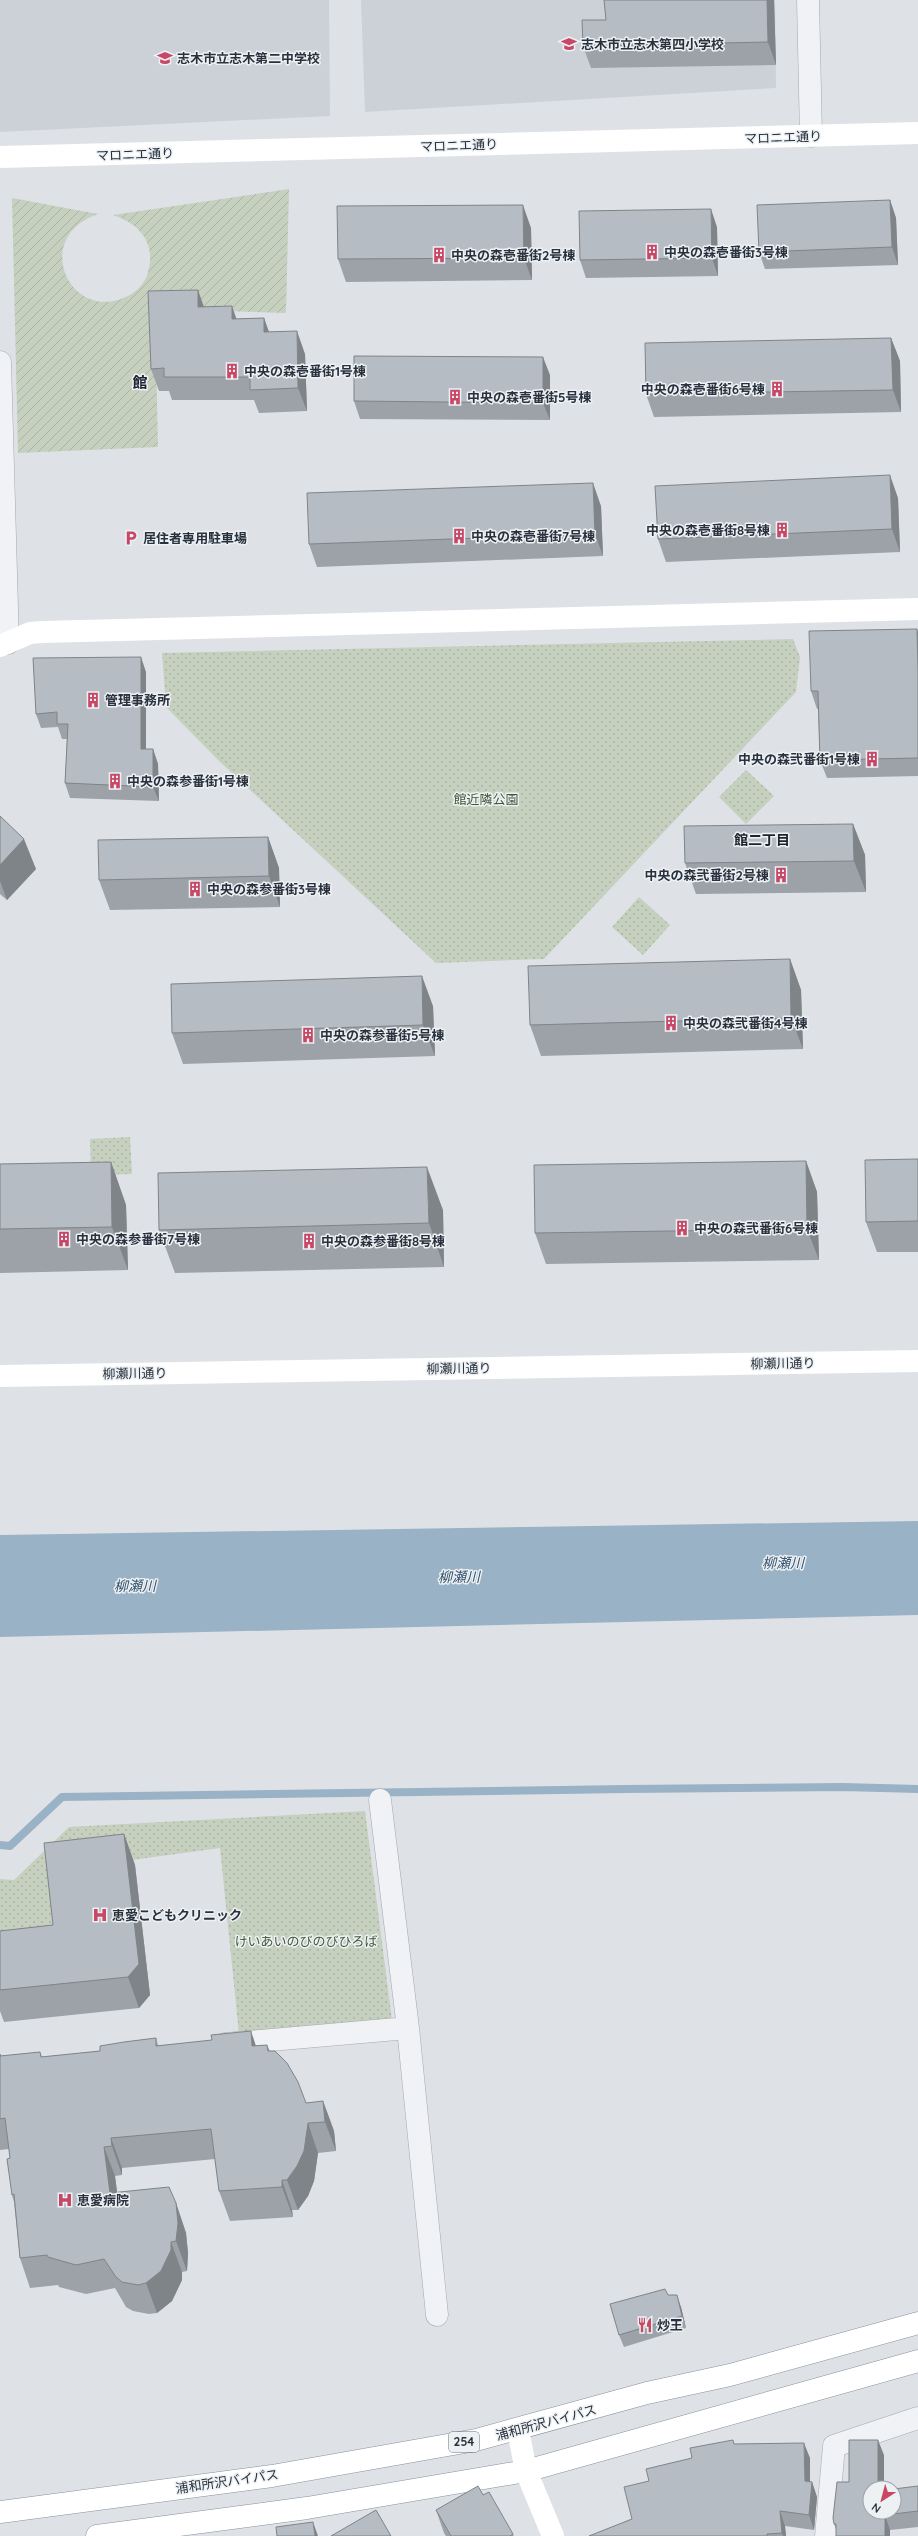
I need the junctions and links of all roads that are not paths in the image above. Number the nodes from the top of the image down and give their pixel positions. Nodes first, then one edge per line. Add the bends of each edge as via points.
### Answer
1 (808, 0) edge
2 (918, 133) edge
3 (811, 136) junction
4 (0, 157) edge
5 (0, 362) edge
6 (918, 609) edge
7 (4, 644) edge
8 (918, 1361) edge
9 (0, 1376) edge
10 (380, 1800) dead end
11 (408, 2028) junction
12 (208, 2046) edge
13 (437, 2315) dead end
14 (918, 2322) edge
15 (918, 2361) edge
16 (918, 2418) edge
17 (518, 2430) junction
18 (526, 2471) junction
19 (0, 2512) edge
20 (97, 2536) edge
21 (553, 2536) edge
22 (826, 2536) edge

1 - 3 street
2 - 3 main road, マロニエ通り
3 - 4 main road, マロニエ通り
5 - 7 street
6 - 7 main road via 42,632 30,633
8 - 9 main road, 柳瀬川通り
10 - 11 street
11 - 12 street
11 - 13 street
14 - 17 main road, 浦和所沢バイパス / 254 via 730,2375 647,2393
15 - 18 main road
16 - 22 street via 834,2446
17 - 18 main road
17 - 19 main road, 浦和所沢バイパス / 254 via 476,2440 272,2476
18 - 20 main road via 307,2508
18 - 21 main road

